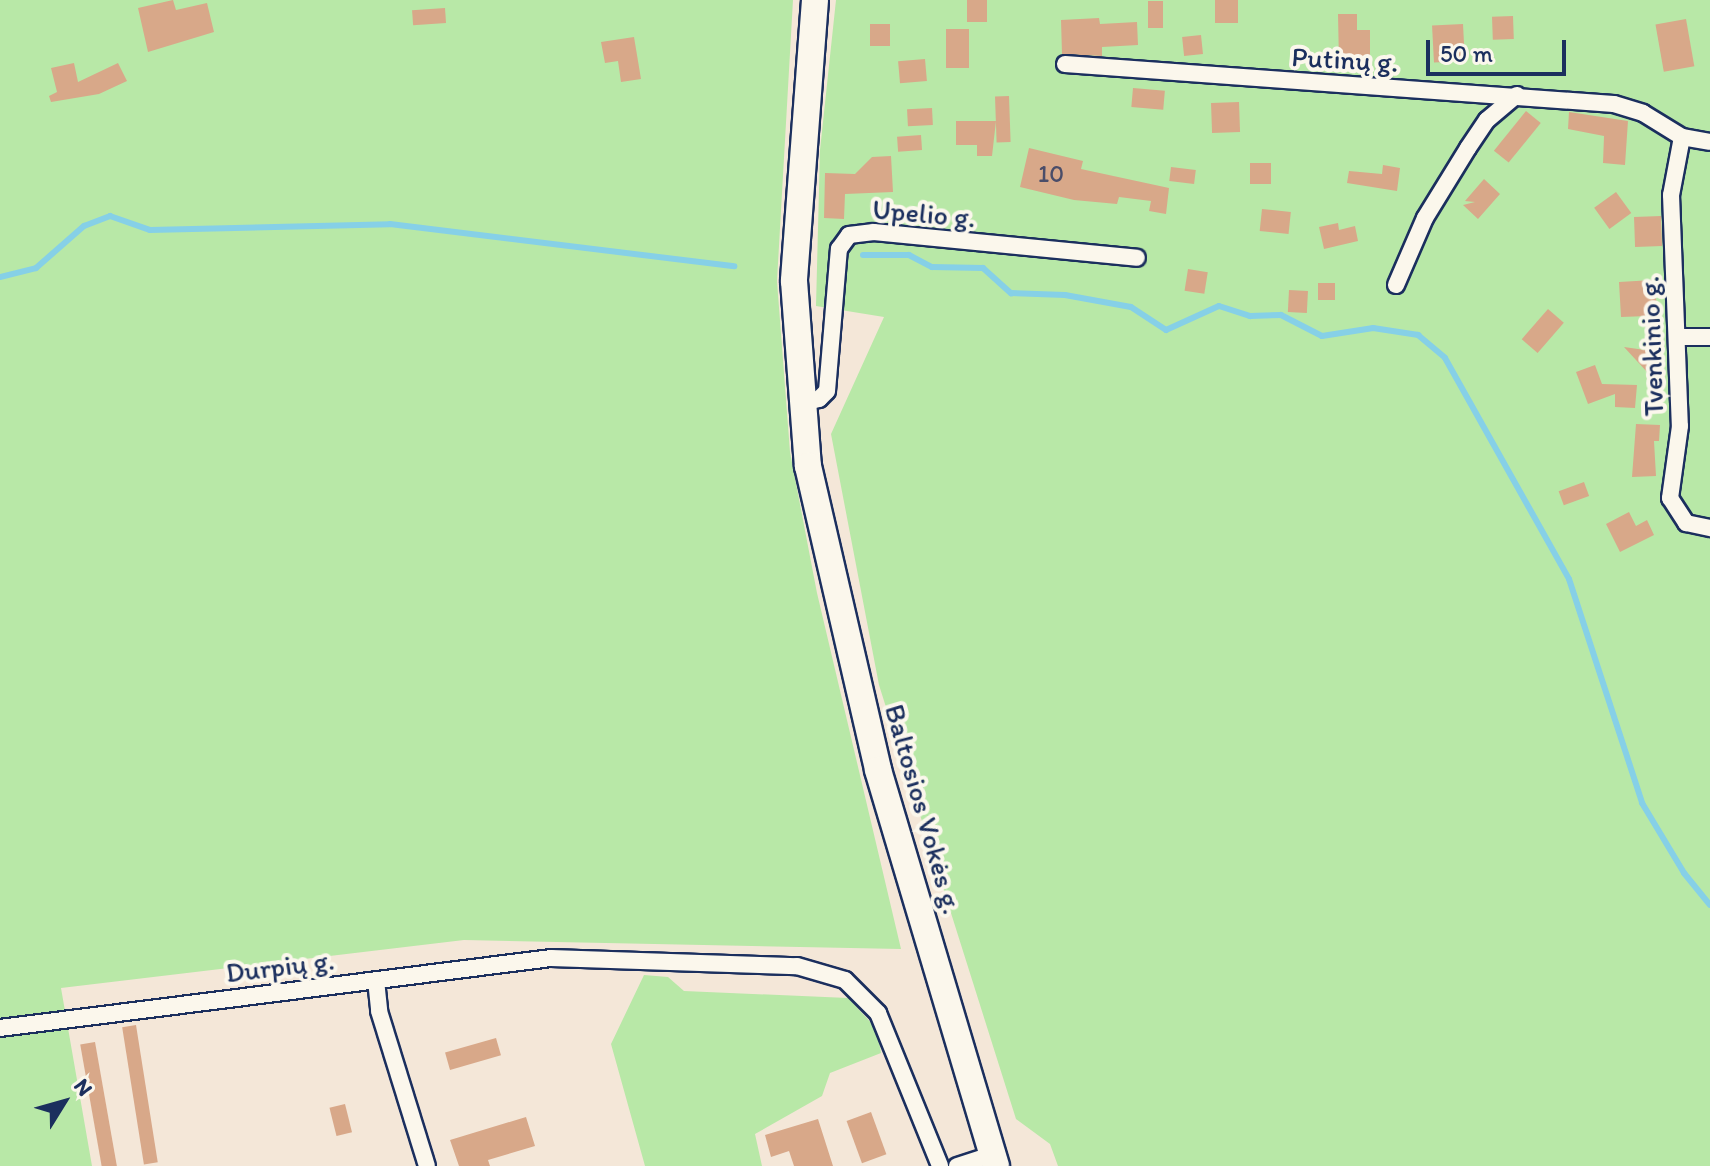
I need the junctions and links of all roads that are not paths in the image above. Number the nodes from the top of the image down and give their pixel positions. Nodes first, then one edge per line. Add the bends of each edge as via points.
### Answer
1 (815, 0) edge
2 (1065, 64) dead end
3 (1517, 95) junction
4 (1682, 137) junction
5 (1710, 142) edge
6 (1137, 258) dead end
7 (1396, 285) dead end
8 (1677, 337) junction
9 (1710, 337) edge
10 (800, 404) junction
11 (1710, 528) edge
12 (376, 980) junction
13 (0, 1028) edge
14 (994, 1160) edge
15 (427, 1166) edge
16 (940, 1166) edge
17 (957, 1166) edge

1 - 10 main road, Baltosios Vokės g. via 796,207
2 - 3 street, Putinų g. via 1199,78
3 - 4 street, Putinų g. via 1614,104 1643,113
3 - 7 street via 1487,120 1468,148 1425,218
4 - 5 street, Putinų g.
4 - 8 street, Tvenkinio g. via 1671,195
6 - 10 street, Upelio g. via 874,232 849,235 839,249 827,391
8 - 9 street
8 - 11 street, Tvenkinio g. via 1680,426 1670,498 1686,523
10 - 14 main road, Baltosios Vokės g. via 808,466 878,770
12 - 13 street, Durpių g.
12 - 15 street, Durpių g. via 379,1011
12 - 16 street via 608,956 822,971 845,980 878,1013
14 - 17 street

